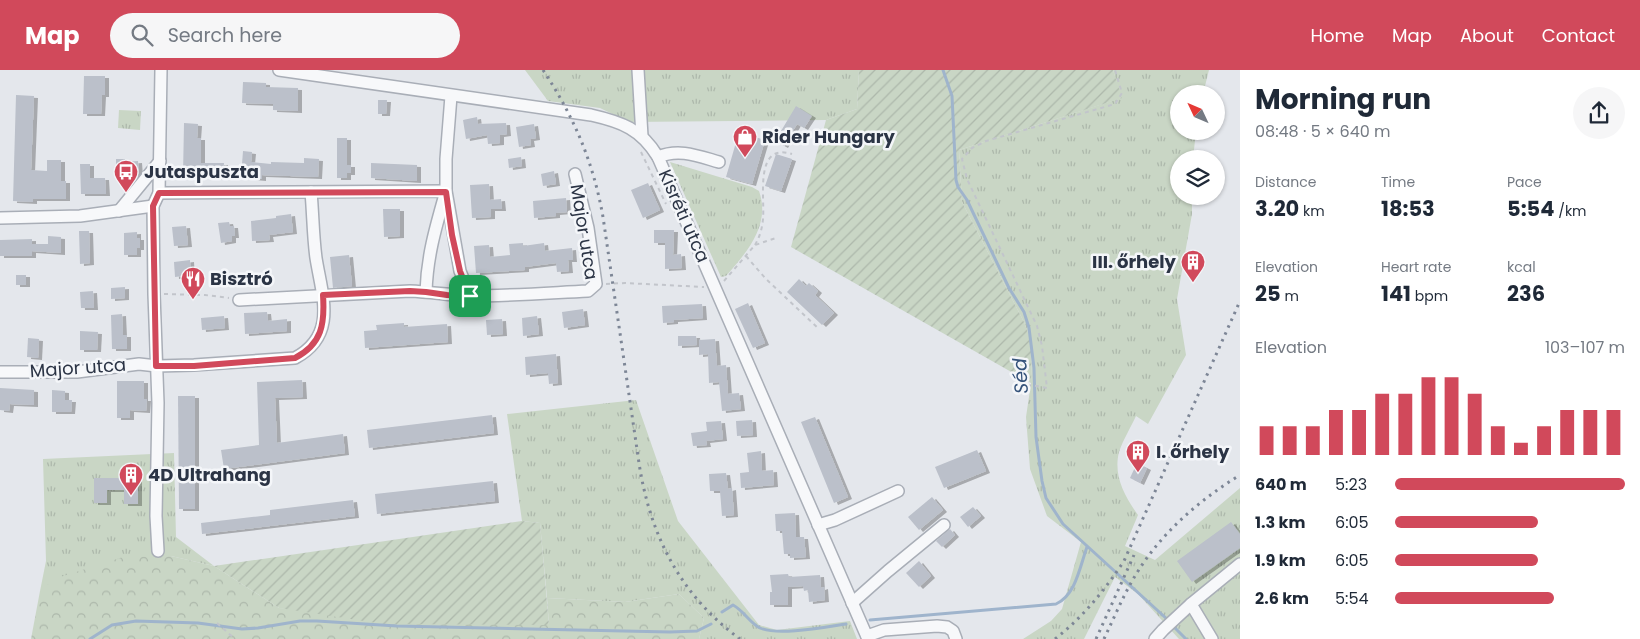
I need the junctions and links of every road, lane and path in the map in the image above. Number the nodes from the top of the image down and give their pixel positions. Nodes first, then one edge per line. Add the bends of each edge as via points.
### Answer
1 (161, 70) edge
2 (279, 70) edge
3 (638, 70) edge
4 (1115, 70) edge
5 (451, 96) junction
6 (642, 136) junction
7 (640, 150) dead end
8 (792, 154) dead end
9 (658, 157) junction
10 (160, 161) junction
11 (719, 162) dead end
12 (575, 174) dead end
13 (311, 192) junction
14 (446, 192) junction
15 (159, 193) junction
16 (153, 206) junction
17 (120, 210) junction
18 (669, 210) dead end
19 (0, 218) edge
20 (755, 245) dead end
21 (746, 256) dead end
22 (596, 284) junction
23 (639, 284) dead end
24 (426, 292) junction
25 (154, 294) junction
26 (323, 295) junction
27 (470, 296) junction
28 (239, 300) joint
29 (818, 328) dead end
30 (156, 366) junction
31 (0, 372) edge
32 (1027, 386) dead end
33 (898, 491) dead end
34 (818, 525) junction
35 (944, 525) dead end
36 (158, 551) dead end
37 (1240, 564) edge
38 (852, 603) junction
39 (1191, 604) junction
40 (217, 623) dead end
41 (902, 634) edge
42 (867, 638) edge
43 (235, 639) edge
44 (956, 639) edge
45 (1155, 639) edge
46 (1212, 639) edge

1 - 10 street
2 - 5 street, Kisréti utca
3 - 6 street
4 - 32 path via 1122,93 1115,104 986,141 962,158 967,179 1037,326 1047,388
5 - 6 street, Kisréti utca via 591,115 618,122
5 - 14 street
6 - 9 street, Kisréti utca
7 - 18 path
8 - 20 path via 775,152 769,160 763,183 762,230
9 - 11 street via 684,152
9 - 34 street, Kisréti utca
10 - 15 street
10 - 17 street
12 - 22 street, Major utca via 588,228
13 - 14 street
13 - 15 street
13 - 26 street
14 - 24 street via 430,248
14 - 27 street via 460,271
15 - 16 street
16 - 17 street
16 - 25 street
17 - 19 street via 80,216
21 - 29 path
22 - 23 path
22 - 27 street, Major utca via 588,291
24 - 26 street, Major utca
24 - 27 street, Major utca
25 - 28 path via 205,295
25 - 30 street
26 - 28 street, Major utca
26 - 30 street, Major utca via 322,327 316,342 295,358
30 - 31 street, Major utca via 139,364 77,372
30 - 36 street
33 - 34 street
34 - 38 street, Kisréti utca
35 - 38 street
37 - 39 street
38 - 42 street, Kisréti utca
39 - 45 street
39 - 46 street
40 - 43 path
41 - 42 street via 884,630
41 - 44 street via 937,626 953,631

